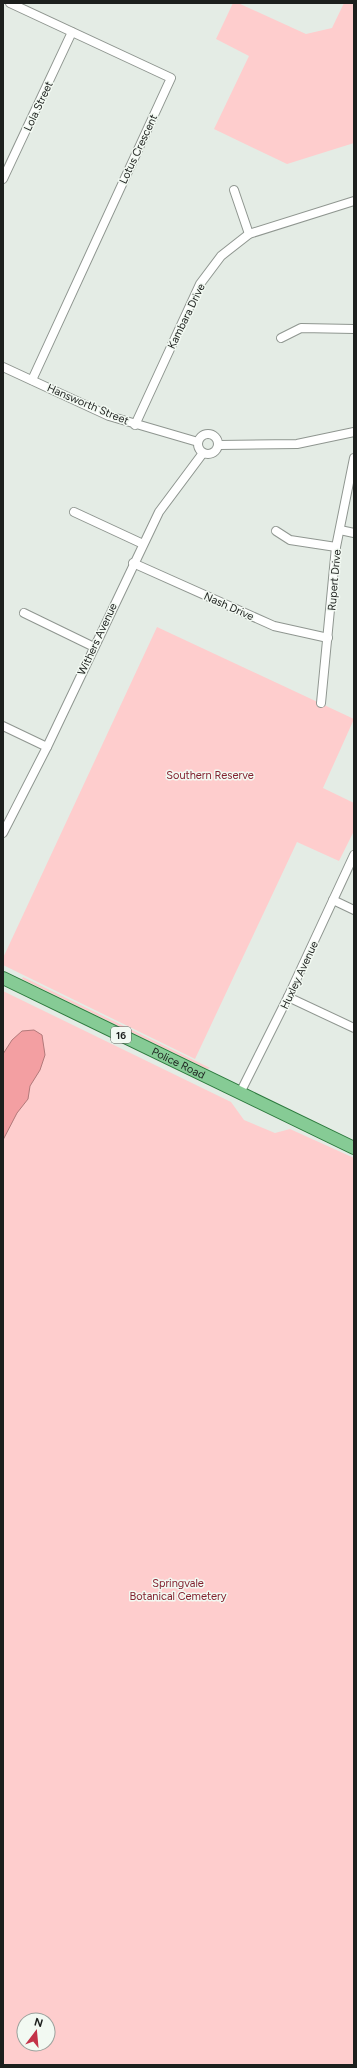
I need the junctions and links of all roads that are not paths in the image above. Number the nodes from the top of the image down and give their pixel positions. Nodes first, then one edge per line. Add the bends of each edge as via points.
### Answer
1 (10, 3) edge
2 (72, 32) junction
3 (3, 179) edge
4 (234, 190) dead end
5 (354, 201) edge
6 (249, 234) junction
7 (354, 329) edge
8 (281, 338) dead end
9 (3, 367) edge
10 (32, 380) junction
11 (136, 425) junction
12 (354, 432) edge
13 (198, 442) junction
14 (219, 445) junction
15 (203, 453) junction
16 (354, 458) edge
17 (74, 512) dead end
18 (340, 530) junction
19 (276, 531) dead end
20 (354, 533) edge
21 (143, 544) junction
22 (336, 547) junction
23 (133, 563) junction
24 (24, 613) dead end
25 (328, 638) junction
26 (94, 647) junction
27 (321, 703) dead end
28 (3, 726) edge
29 (47, 747) junction
30 (3, 833) edge
31 (354, 855) edge
32 (333, 900) junction
33 (354, 910) edge
34 (3, 978) edge
35 (288, 997) junction
36 (354, 1028) edge
37 (240, 1093) junction
38 (354, 1148) edge

1 - 2 street, Lotus Crescent
2 - 3 street, Lola Street
2 - 10 street, Lotus Crescent via 171,78
4 - 6 street
5 - 6 street, Kambara Drive
6 - 11 street, Kambara Drive via 221,256 200,284
7 - 8 street via 301,328
9 - 10 street, Hansworth Street
10 - 11 street, Hansworth Street via 109,416
11 - 13 street, Hansworth Street
12 - 14 street via 297,444
13 - 14 street via 202,436 210,434 216,437
13 - 15 street
14 - 15 street via 213,453
15 - 21 street, Withers Avenue via 159,512
16 - 18 street, Rupert Drive
17 - 21 street
18 - 20 street
18 - 22 street, Rupert Drive
19 - 22 street via 290,540
21 - 23 street, Withers Avenue
22 - 25 street, Rupert Drive
23 - 25 street, Nash Drive via 274,626
23 - 26 street, Withers Avenue
24 - 26 street
25 - 27 street, Rupert Drive
26 - 29 street, Withers Avenue
28 - 29 street
29 - 30 street, Withers Avenue
31 - 32 street, Huxley Avenue
32 - 33 street
32 - 35 street, Huxley Avenue
34 - 37 main road, Police Road / 16
35 - 36 street
35 - 37 street, Huxley Avenue
37 - 38 main road, Police Road / 16

